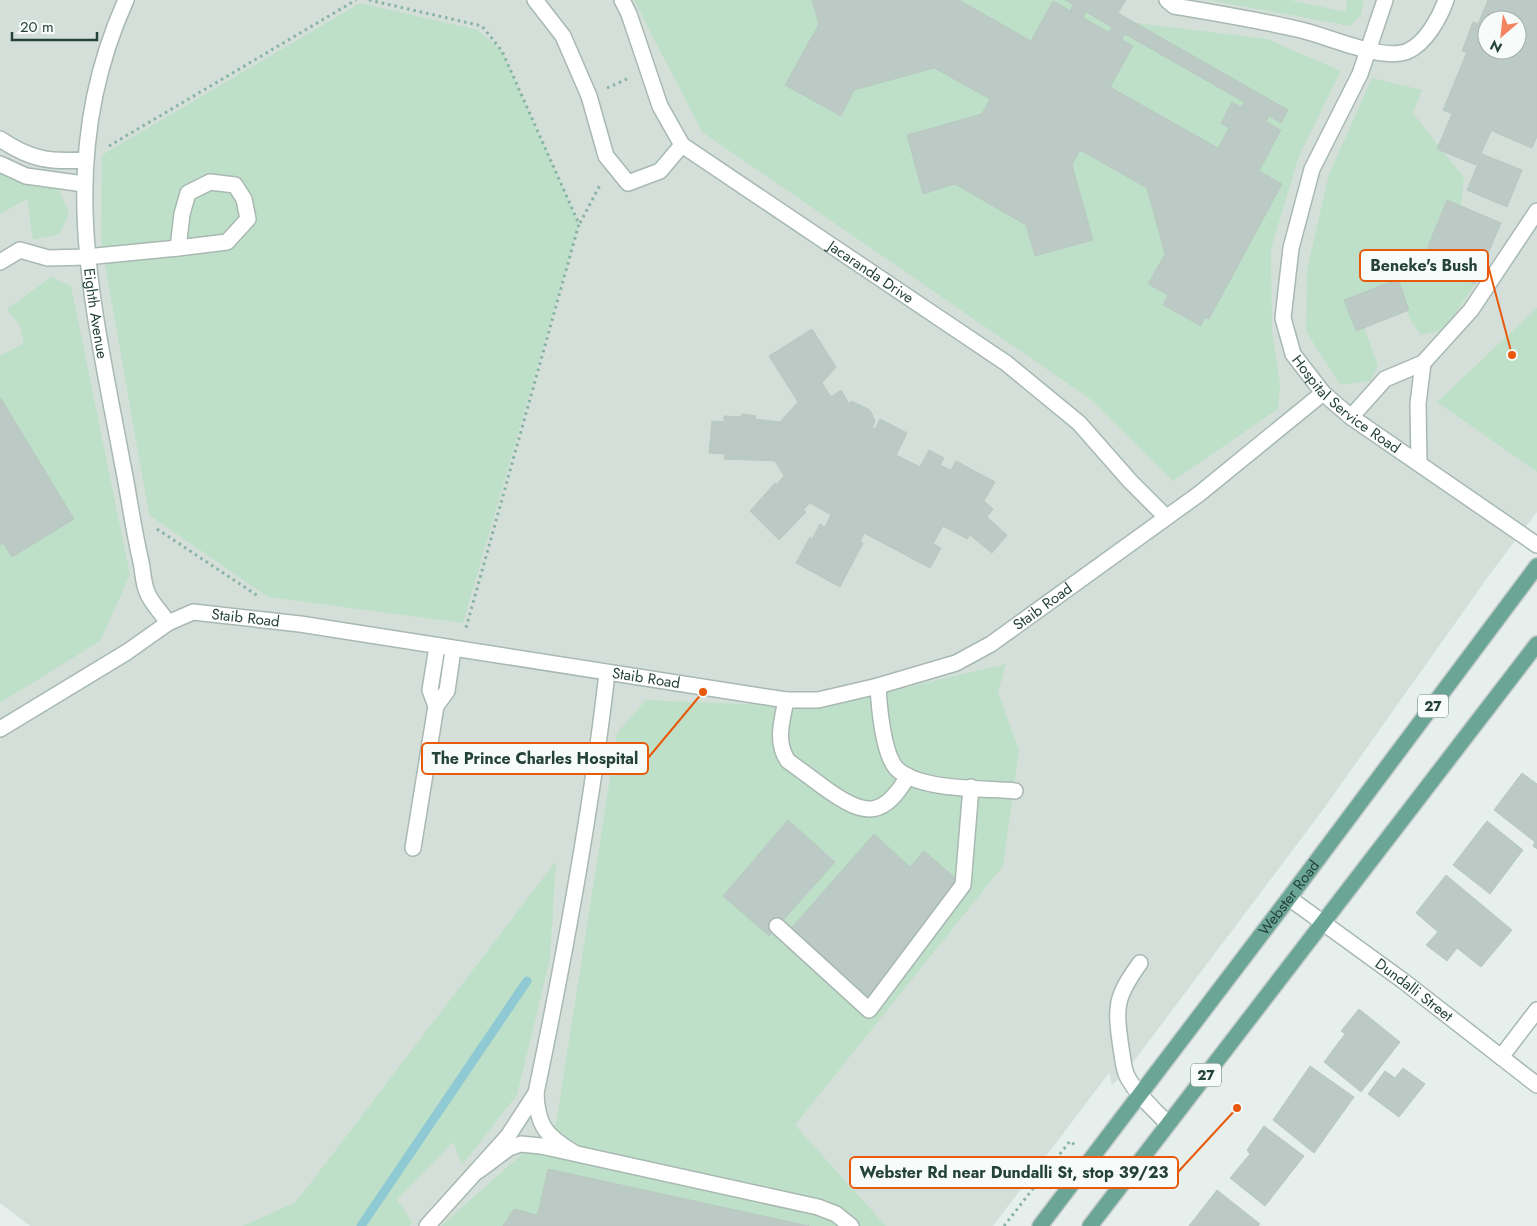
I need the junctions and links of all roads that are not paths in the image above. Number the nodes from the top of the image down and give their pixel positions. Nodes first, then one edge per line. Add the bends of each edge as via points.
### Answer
1 (126, 0) edge
2 (535, 0) edge
3 (622, 0) edge
4 (1167, 0) edge
5 (1385, 0) edge
6 (1446, 0) edge
7 (1369, 51) junction
8 (0, 139) edge
9 (682, 144) junction
10 (85, 160) junction
11 (0, 164) edge
12 (84, 184) junction
13 (1537, 211) edge
14 (178, 248) junction
15 (86, 257) junction
16 (0, 262) edge
17 (1423, 362) junction
18 (1323, 393) junction
19 (1351, 417) junction
20 (1419, 463) junction
21 (1166, 517) junction
22 (1537, 545) edge
23 (1537, 566) edge
24 (168, 623) junction
25 (1537, 644) edge
26 (437, 647) junction
27 (458, 650) junction
28 (607, 673) junction
29 (878, 686) junction
30 (786, 700) junction
31 (436, 706) junction
32 (0, 729) edge
33 (908, 776) junction
34 (971, 788) junction
35 (1015, 791) dead end
36 (413, 848) dead end
37 (1290, 898) junction
38 (1323, 923) junction
39 (778, 926) dead end
40 (1140, 962) dead end
41 (1537, 1010) edge
42 (1501, 1057) junction
43 (1537, 1085) edge
44 (536, 1092) junction
45 (1140, 1095) junction
46 (1168, 1124) junction
47 (572, 1152) junction
48 (478, 1171) junction
49 (427, 1226) edge
50 (852, 1226) edge
51 (1040, 1226) edge
52 (1090, 1226) edge

1 - 10 street, Eighth Avenue via 102,66
2 - 9 street via 563,36 588,96 606,156 628,183 660,171
3 - 9 street, Jacaranda Drive via 660,106
4 - 7 street via 1174,6 1303,30
5 - 7 street, Hospital Service Road
6 - 7 street via 1432,30 1408,51
7 - 18 street, Hospital Service Road via 1312,169 1291,248 1284,318 1293,354
8 - 10 street via 32,157 52,162
9 - 21 street, Jacaranda Drive via 1006,363 1080,423
10 - 12 street, Eighth Avenue
11 - 12 street via 26,176
12 - 15 street, Eighth Avenue
13 - 17 street via 1471,310
14 - 14 street via 227,242 248,219 244,199 234,185 210,182 188,192
14 - 15 street
15 - 16 street via 48,258 20,250
15 - 24 street, Eighth Avenue via 129,511 147,592
17 - 19 street via 1384,379
17 - 20 street via 1418,404
18 - 19 street, Hospital Service Road
18 - 21 street, Staib Road
19 - 20 street, Hospital Service Road
20 - 22 street, Hospital Service Road
21 - 29 street, Staib Road via 991,644 956,663
23 - 37 main road, Webster Road / 27
24 - 26 street, Staib Road via 194,612 409,640
24 - 32 street, Staib Road via 127,652
25 - 38 main road, 27
26 - 27 street, Staib Road
26 - 31 street via 430,690
27 - 28 street, Staib Road
27 - 31 street via 447,691
28 - 30 street, Staib Road
28 - 44 street via 562,971
29 - 30 street, Staib Road via 818,700
29 - 33 street via 889,752 895,767
30 - 33 street via 780,740 782,752 788,761 845,802 858,809 881,806 897,795
31 - 36 street
33 - 34 street via 922,782
34 - 35 street
34 - 39 street via 964,885 869,1010
37 - 38 street, Dundalli Street
37 - 45 main road, Webster Road / 27
38 - 42 street, Dundalli Street
38 - 46 main road, 27
40 - 45 street via 1123,986 1117,1011 1125,1073
41 - 42 street
42 - 43 street, Dundalli Street
44 - 47 street via 537,1111 545,1130 554,1141
44 - 48 street via 508,1136
45 - 46 street
45 - 51 main road, Webster Road / 27
46 - 52 main road, 27
47 - 48 street via 521,1144 509,1148
47 - 50 street via 818,1207 836,1214
48 - 49 street

